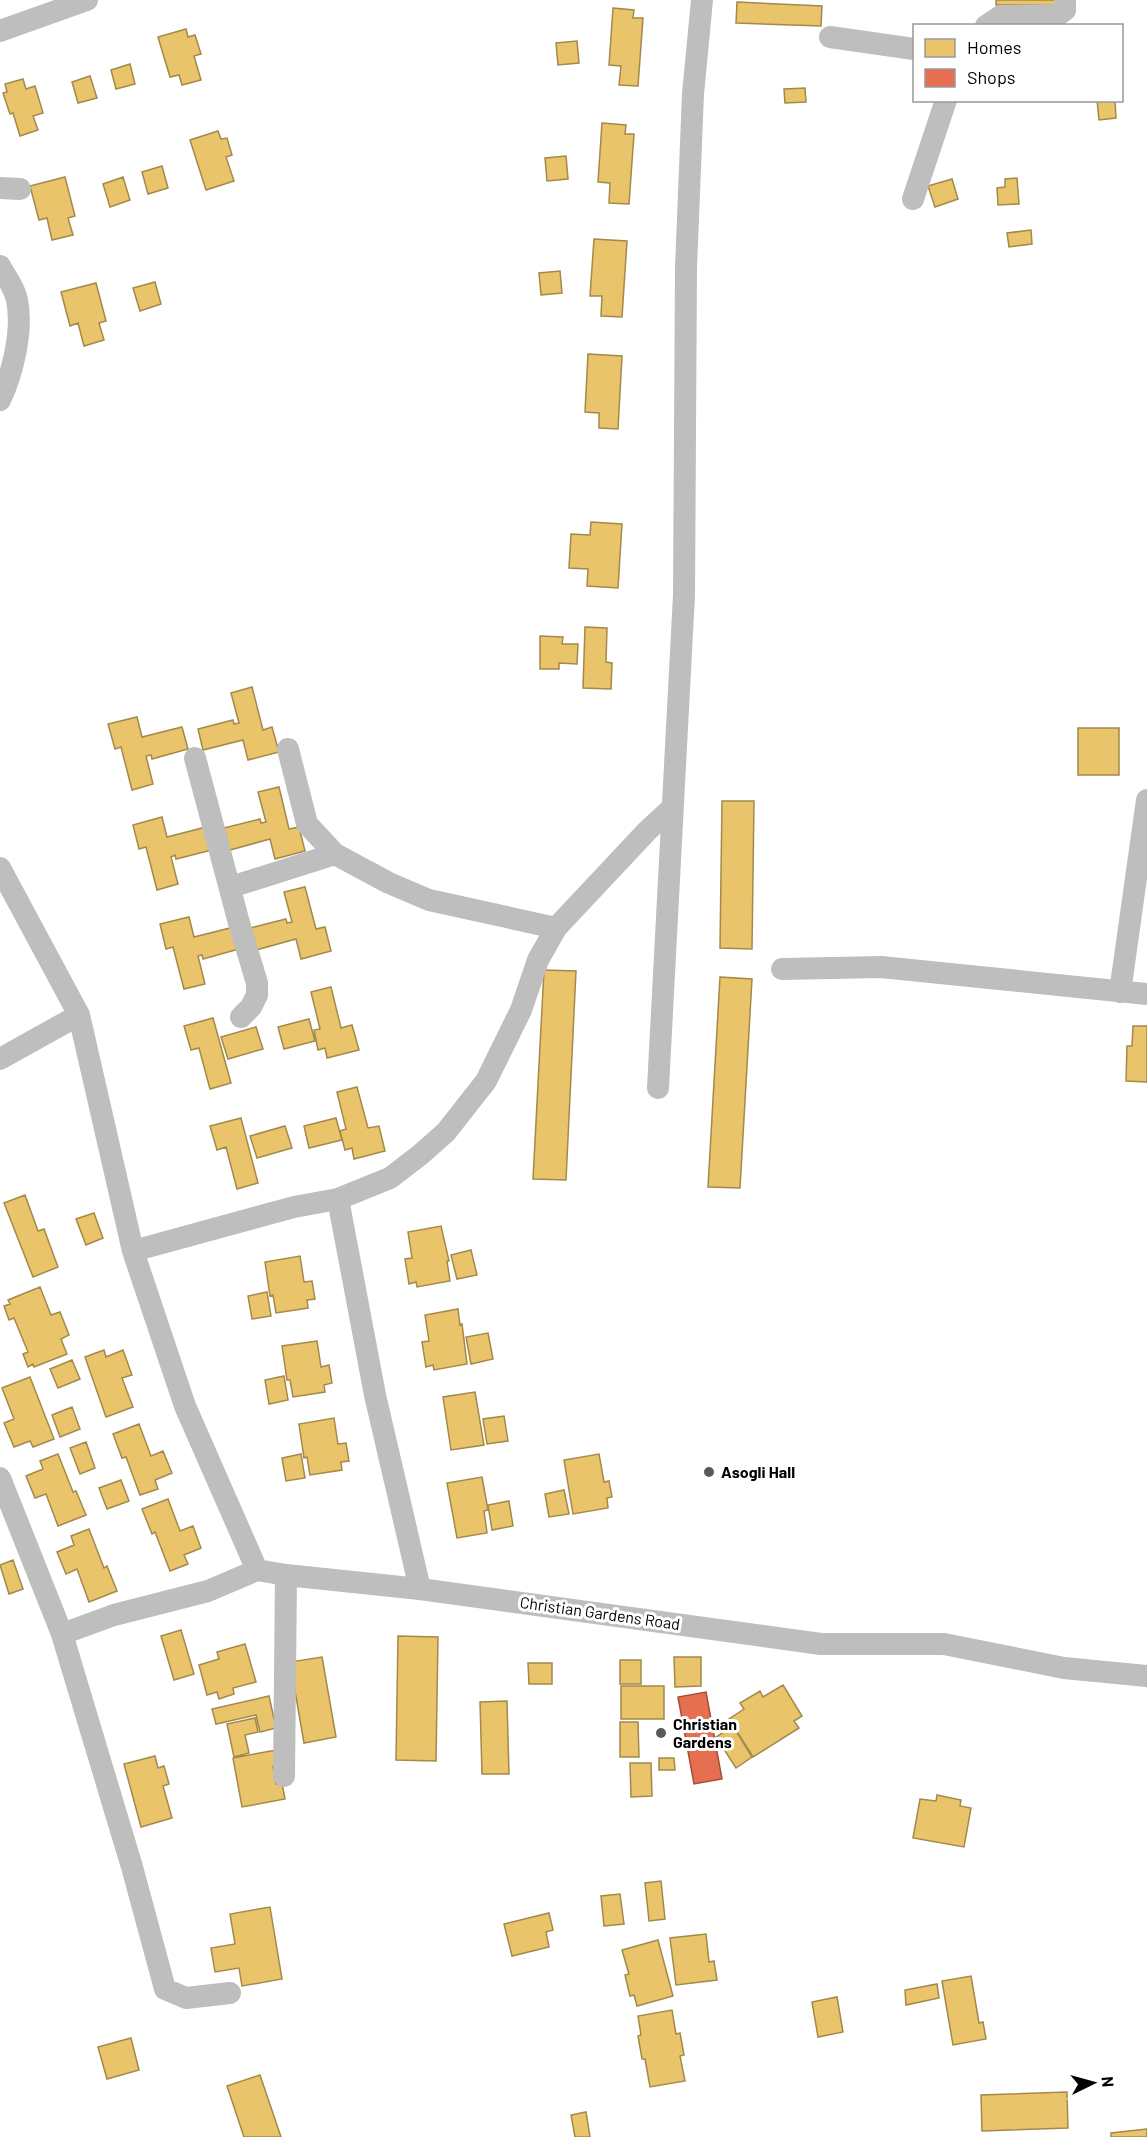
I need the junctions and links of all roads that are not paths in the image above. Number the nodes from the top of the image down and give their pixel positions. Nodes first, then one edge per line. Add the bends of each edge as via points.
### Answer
1 (87, 0) edge
2 (702, 0) edge
3 (1065, 0) edge
4 (989, 24) edge
5 (0, 31) edge
6 (830, 37) dead end
7 (913, 49) edge
8 (945, 102) edge
9 (913, 199) dead end
10 (0, 266) edge
11 (0, 400) edge
12 (288, 749) dead end
13 (195, 758) dead end
14 (1147, 800) edge
15 (672, 808) junction
16 (335, 854) junction
17 (0, 868) edge
18 (231, 887) junction
19 (556, 928) junction
20 (782, 969) dead end
21 (1120, 992) junction
22 (1147, 994) edge
23 (79, 1015) junction
24 (241, 1017) dead end
25 (0, 1059) edge
26 (658, 1088) dead end
27 (338, 1199) junction
28 (133, 1251) junction
29 (0, 1479) edge
30 (256, 1570) junction
31 (286, 1575) junction
32 (420, 1589) junction
33 (62, 1634) junction
34 (1147, 1676) edge
35 (284, 1776) dead end
36 (230, 1993) dead end

1 - 5 street
2 - 15 street via 693,94 687,255 684,595
3 - 4 street via 1065,10 1058,15 1001,16
6 - 7 street
8 - 9 street
10 - 11 street via 17,298 18,336 8,383
12 - 16 street via 307,824
13 - 18 street
14 - 21 street
15 - 19 street
15 - 26 street
16 - 18 street
16 - 19 street via 429,900
17 - 23 street
18 - 24 street via 258,990 251,1007
19 - 27 street via 538,960 521,1010 486,1081 446,1132 390,1178
20 - 21 street via 881,967
21 - 22 street
23 - 25 street
23 - 28 street
27 - 28 street via 294,1207
27 - 32 street via 375,1395
28 - 30 street via 185,1406
29 - 33 street
30 - 31 street, Christian Gardens Road
30 - 33 street via 208,1591
31 - 32 street, Christian Gardens Road
31 - 35 street
32 - 34 street, Christian Gardens Road via 821,1644 944,1644 1064,1668
33 - 36 street via 165,1989 186,1998

